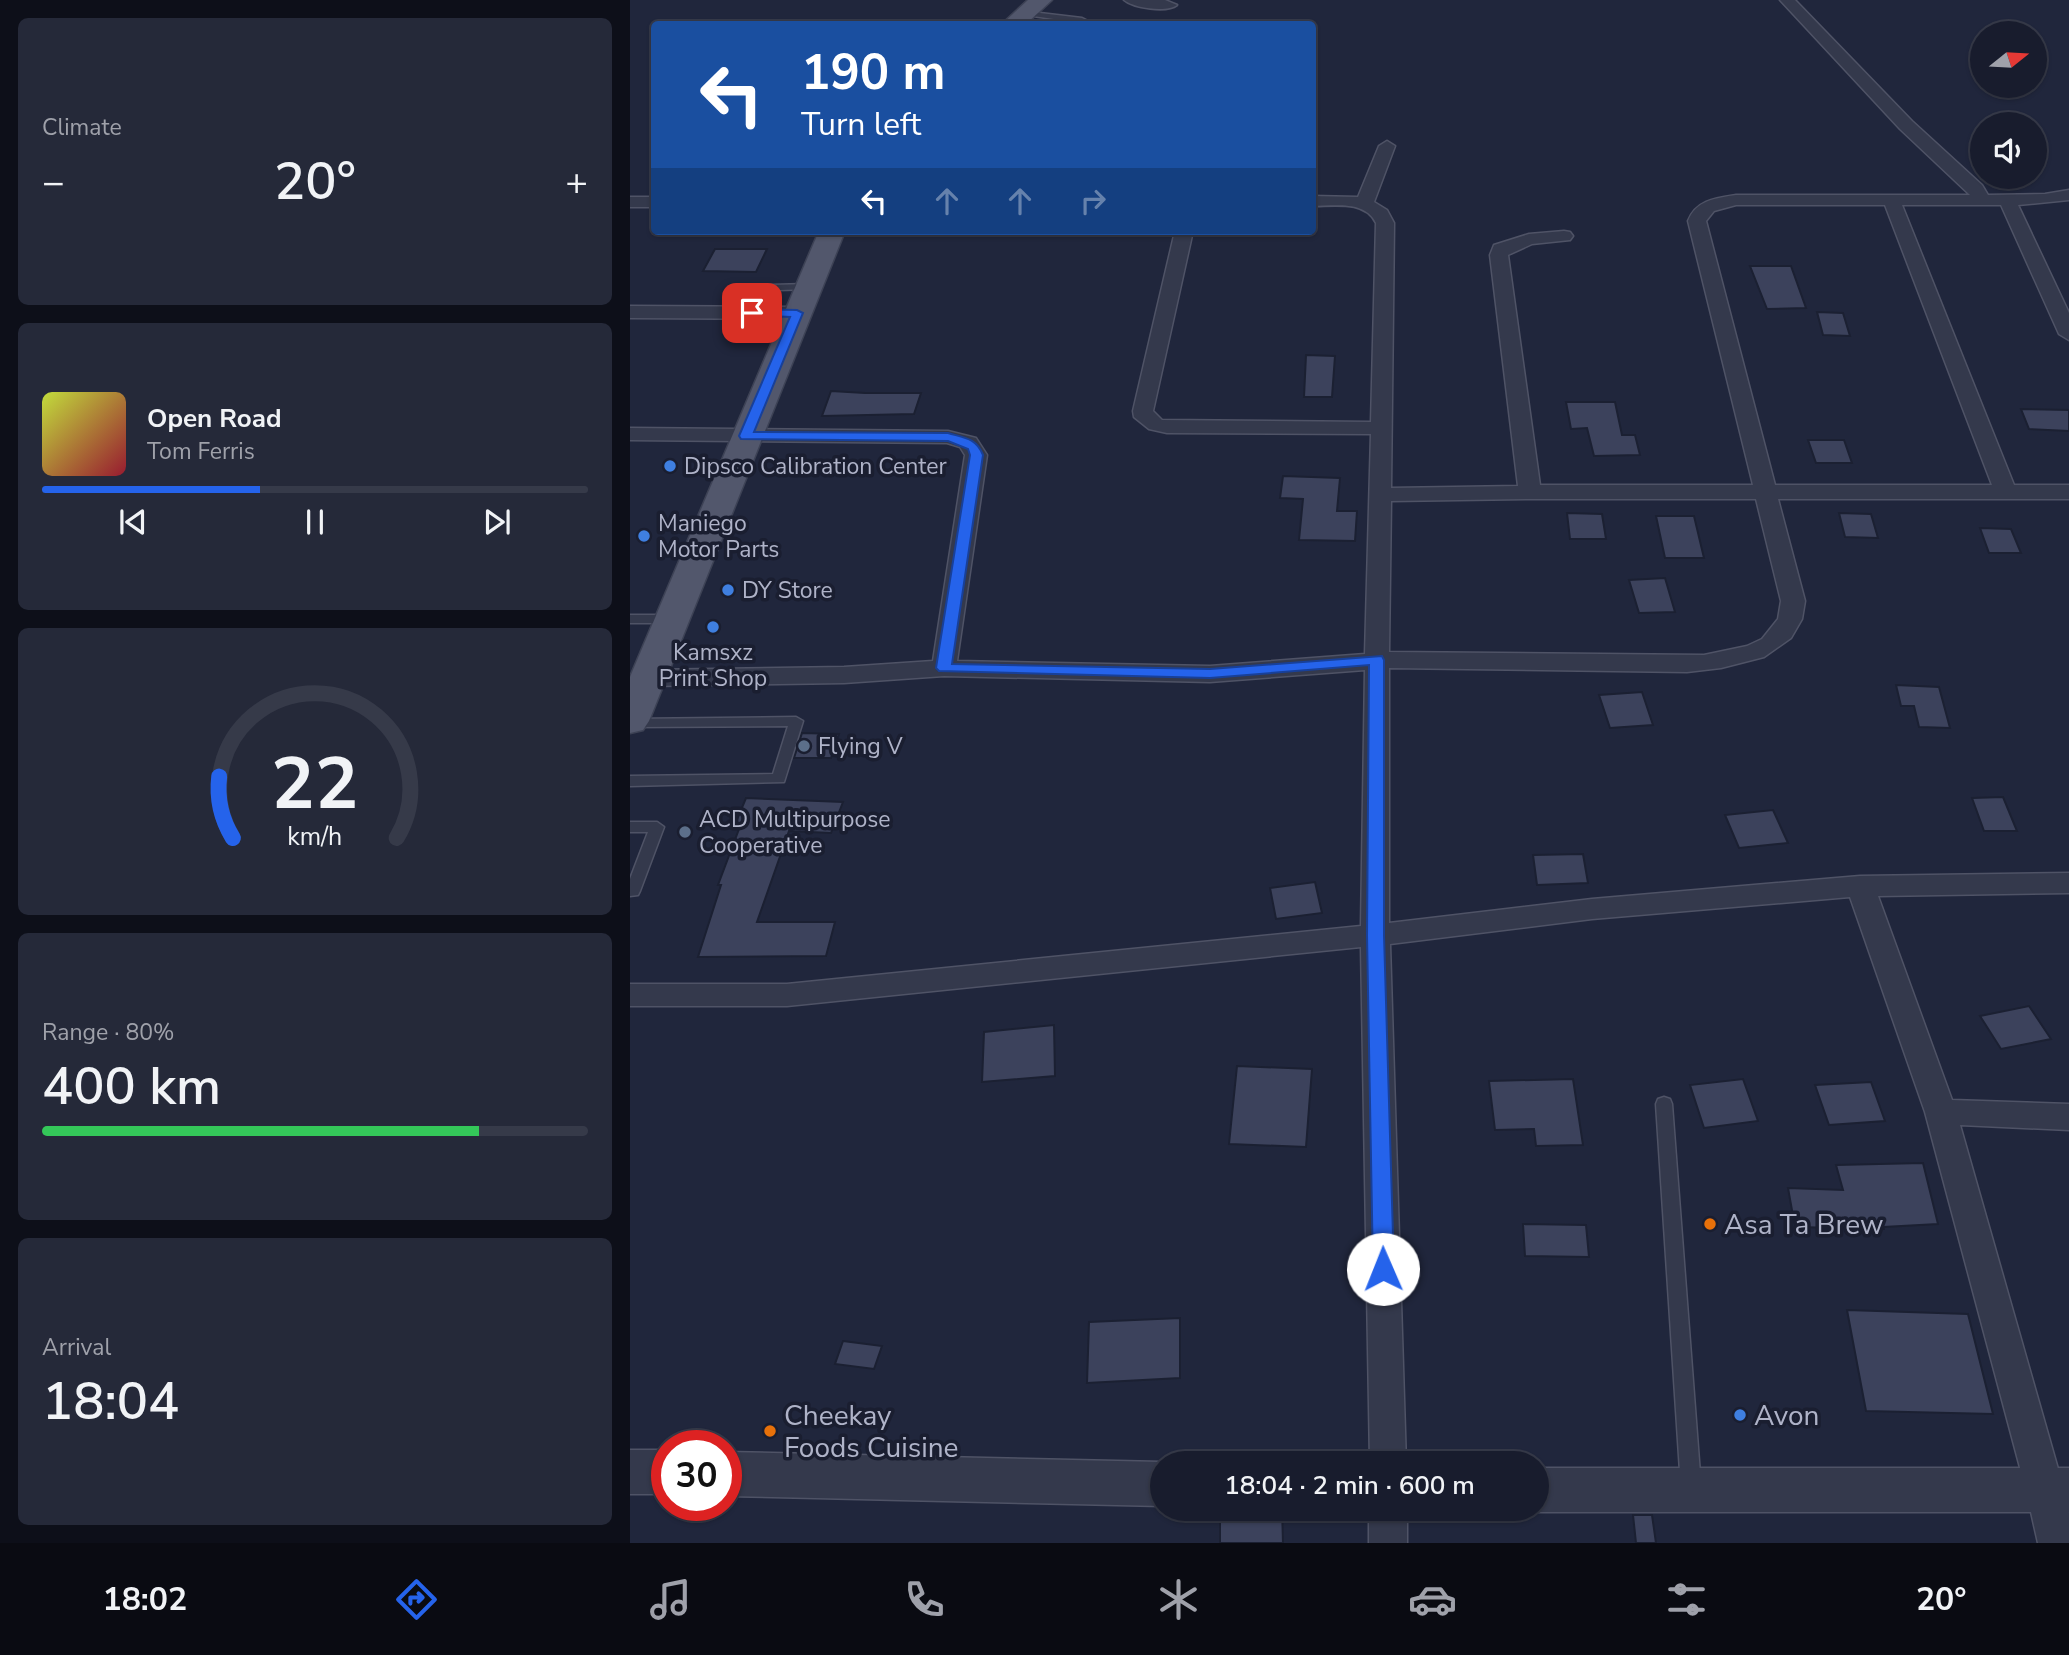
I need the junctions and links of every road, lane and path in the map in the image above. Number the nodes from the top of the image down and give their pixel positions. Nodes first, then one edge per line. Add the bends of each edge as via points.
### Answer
1 (1131, 0) edge
2 (1787, 0) edge
3 (1170, 5) dead end
4 (1027, 13) edge
5 (1081, 21) edge
6 (1387, 146) dead end
7 (2069, 195) edge
8 (1892, 199) junction
9 (1982, 200) junction
10 (2007, 200) junction
11 (1316, 201) edge
12 (630, 202) edge
13 (651, 202) edge
14 (1364, 204) junction
15 (830, 235) edge
16 (1183, 235) edge
17 (1564, 236) dead end
18 (802, 300) junction
19 (630, 312) edge
20 (729, 313) junction
21 (2069, 334) edge
22 (1382, 428) junction
23 (630, 434) edge
24 (746, 436) junction
25 (1767, 491) junction
26 (1530, 492) junction
27 (2006, 492) junction
28 (2069, 492) edge
29 (1379, 495) junction
30 (630, 619) edge
31 (671, 619) junction
32 (1377, 660) junction
33 (944, 668) junction
34 (639, 678) edge
35 (630, 722) edge
36 (630, 781) edge
37 (630, 827) edge
38 (2069, 883) edge
39 (1860, 886) junction
40 (630, 891) edge
41 (1375, 935) junction
42 (630, 995) edge
43 (1664, 1104) dead end
44 (1941, 1112) junction
45 (2069, 1117) edge
46 (1388, 1451) edge
47 (630, 1472) edge
48 (651, 1472) edge
49 (742, 1474) edge
50 (1150, 1484) edge
51 (1549, 1490) edge
52 (1692, 1490) junction
53 (2057, 1490) edge
54 (1388, 1521) edge
55 (1388, 1543) edge
56 (2057, 1543) edge

1 - 3 street
2 - 9 street
4 - 5 lane
6 - 14 street
7 - 10 street
8 - 9 street
8 - 25 street via 1736,200 1708,206 1699,214
8 - 27 street
9 - 10 street
10 - 21 street
11 - 14 street
12 - 13 street
14 - 22 street via 1378,210 1385,223
15 - 18 main road
16 - 22 street via 1144,417 1167,427
17 - 26 street via 1518,242 1501,249 1499,255
18 - 20 street
18 - 20 lane via 739,288
18 - 24 main road
19 - 20 street
22 - 29 street
23 - 24 street
24 - 31 main road
24 - 33 street via 948,437 974,448
25 - 26 street
25 - 27 street
25 - 32 street via 1793,615 1781,636 1760,651 1687,664
26 - 29 street
27 - 28 street
29 - 32 street
30 - 31 lane
31 - 34 main road
32 - 33 street via 1210,674
32 - 41 street
33 - 34 street via 844,675
34 - 35 main road
35 - 36 lane via 796,721 779,779
37 - 40 lane via 657,827
38 - 39 street
39 - 41 street via 1592,909
39 - 44 street
41 - 42 street via 787,995
41 - 46 street
43 - 52 lane
44 - 45 street
44 - 53 street
47 - 48 street
49 - 50 street
51 - 52 street
52 - 53 street
53 - 56 street
54 - 55 street

